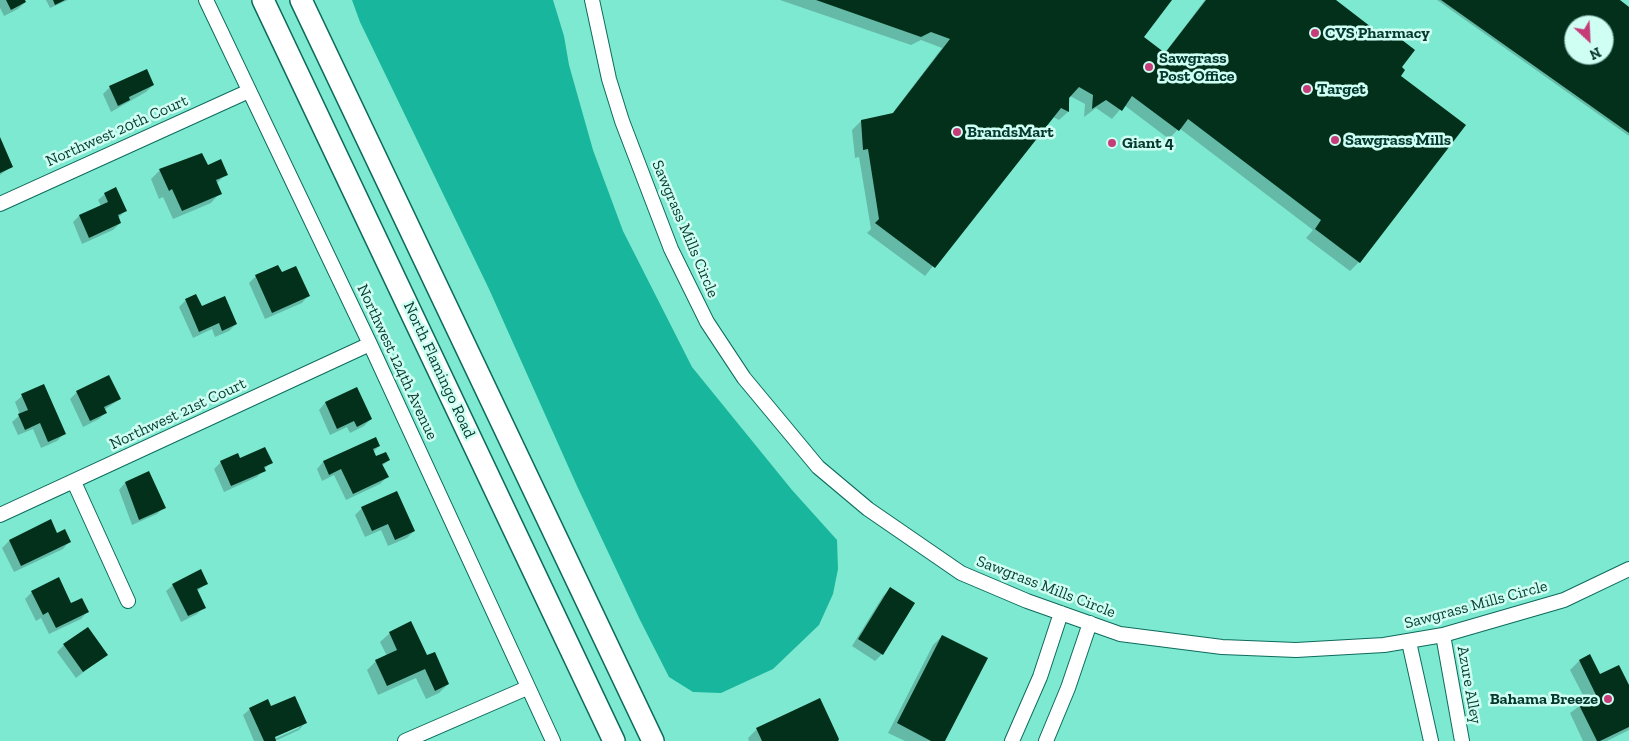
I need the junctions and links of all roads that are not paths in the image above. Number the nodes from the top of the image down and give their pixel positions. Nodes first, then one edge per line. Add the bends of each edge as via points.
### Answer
1 (206, 0) edge
2 (263, 0) edge
3 (301, 0) edge
4 (592, 0) edge
5 (249, 91) junction
6 (0, 204) edge
7 (370, 344) junction
8 (74, 482) junction
9 (0, 515) edge
10 (1629, 569) edge
11 (128, 601) dead end
12 (1062, 613) junction
13 (1090, 623) junction
14 (1443, 635) junction
15 (1409, 642) junction
16 (527, 688) junction
17 (406, 741) edge
18 (553, 741) edge
19 (614, 741) edge
20 (653, 741) edge
21 (1012, 741) edge
22 (1046, 741) edge
23 (1431, 741) edge
24 (1462, 741) edge

1 - 5 street, Northwest 124th Avenue
2 - 19 highway, North Flamingo Road
3 - 20 highway, North Flamingo Road
4 - 12 street, Sawgrass Mills Circle via 609,79 671,249 707,322 744,378 818,467 868,509 961,573
5 - 6 street, Northwest 20th Court
5 - 7 street, Northwest 124th Avenue
7 - 8 street, Northwest 21st Court
7 - 16 street, Northwest 124th Avenue
8 - 9 street, Northwest 21st Court
8 - 11 street
10 - 14 street, Sawgrass Mills Circle via 1564,600
12 - 13 street, Sawgrass Mills Circle
12 - 21 street via 1040,677
13 - 15 street, Sawgrass Mills Circle via 1120,634 1222,647 1296,650
13 - 22 street
14 - 15 street, Sawgrass Mills Circle
14 - 24 street, Azure Alley
15 - 23 street
16 - 17 street
16 - 18 street, Northwest 124th Avenue

